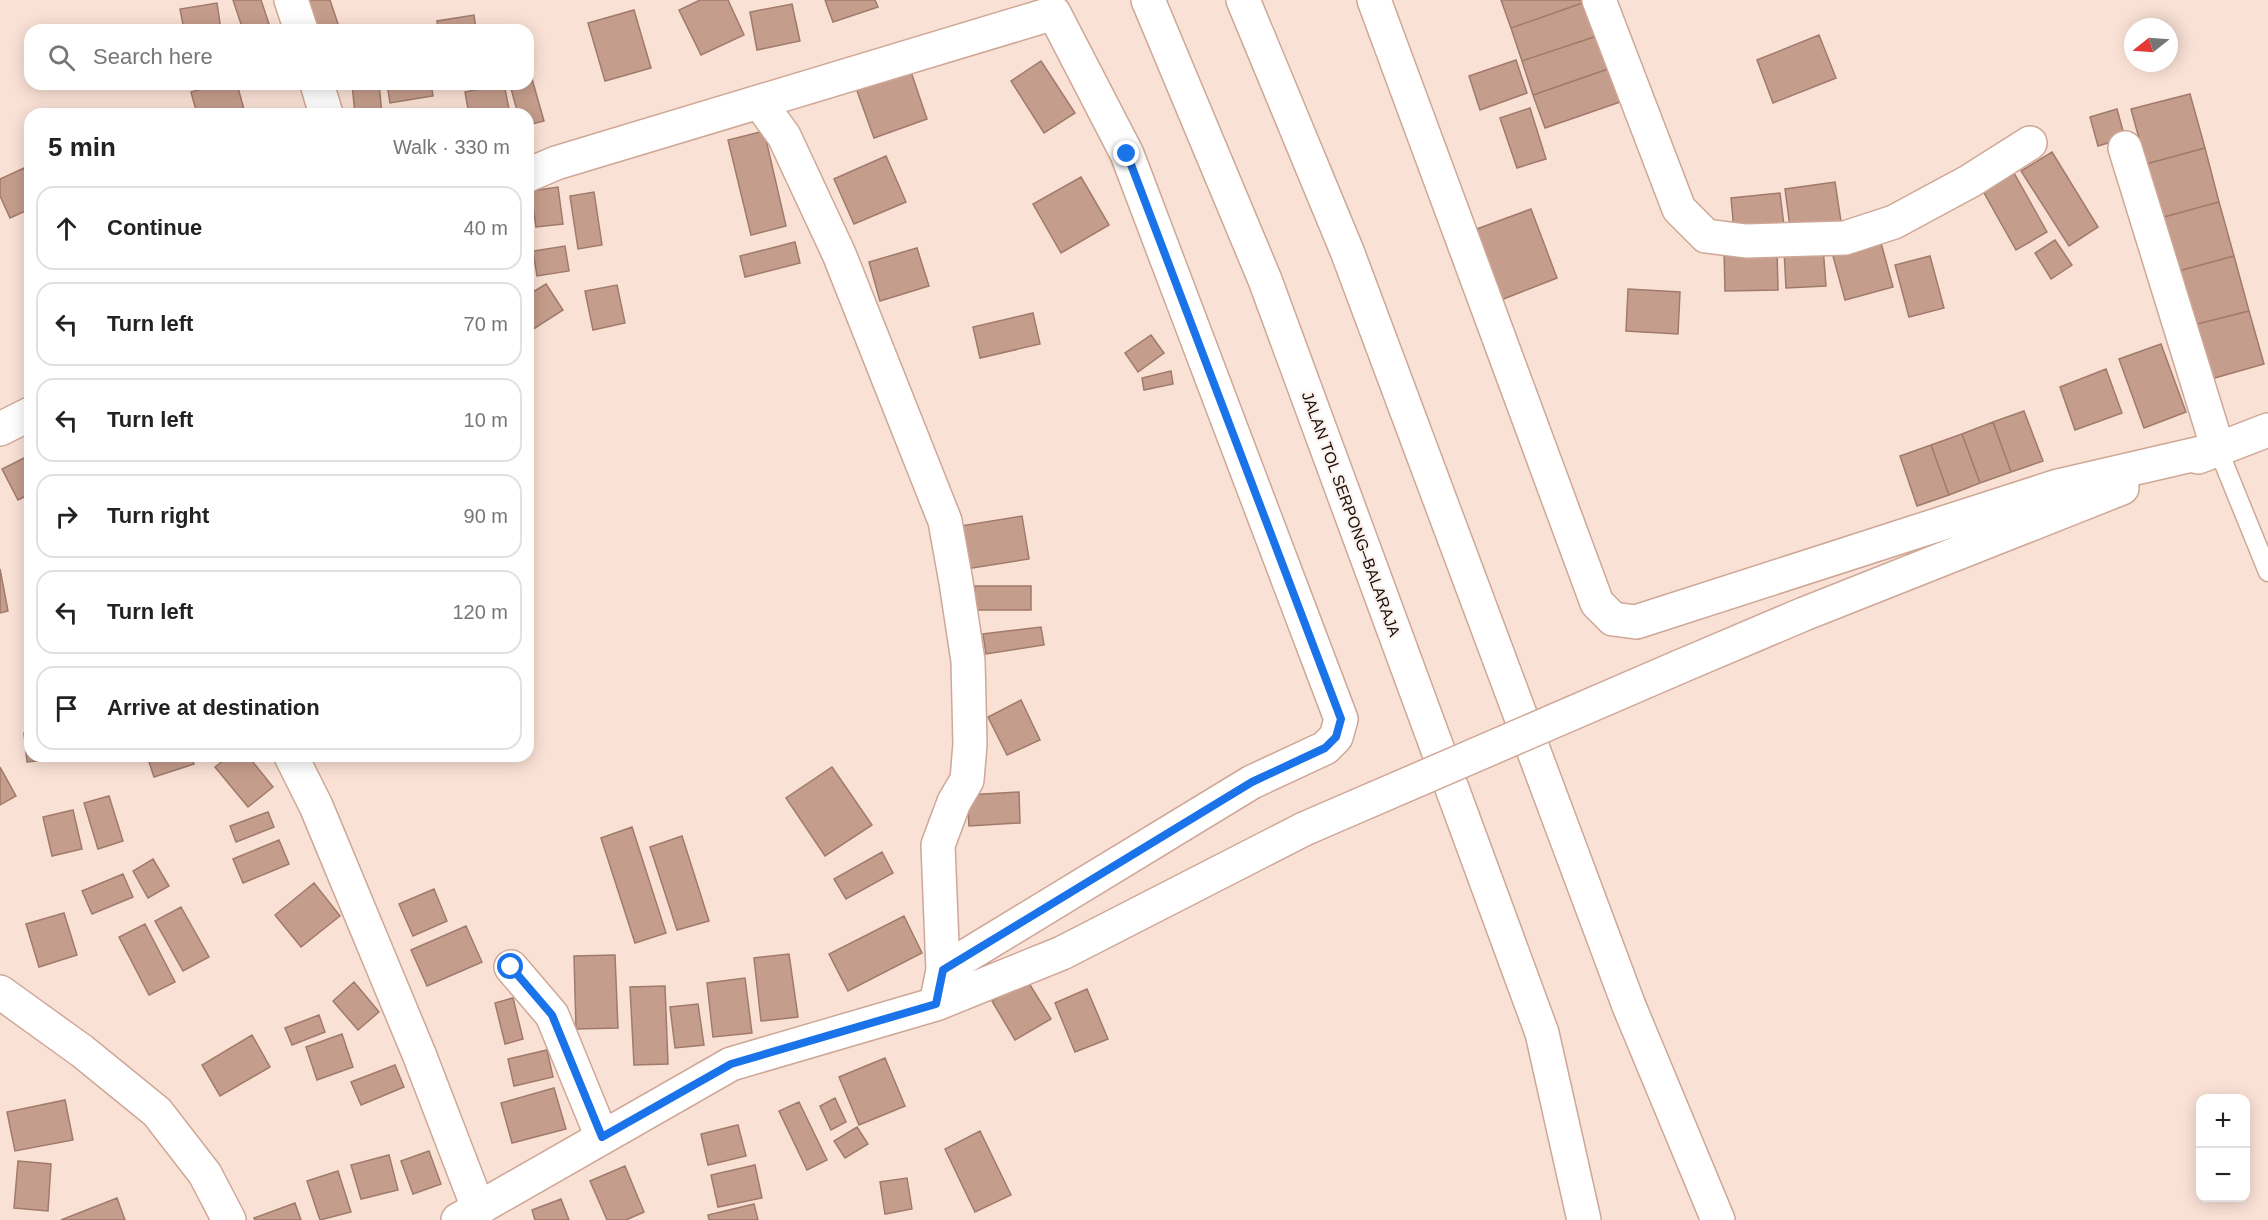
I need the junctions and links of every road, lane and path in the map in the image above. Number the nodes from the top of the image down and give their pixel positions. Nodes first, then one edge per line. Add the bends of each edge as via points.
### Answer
1 (291, 0) edge
2 (1148, 0) edge
3 (1243, 0) edge
4 (1374, 0) edge
5 (1599, 0) edge
6 (299, 24) edge
7 (319, 90) edge
8 (760, 103) junction
9 (324, 108) edge
10 (2030, 143) dead end
11 (2125, 148) dead end
12 (534, 173) edge
13 (24, 417) edge
14 (0, 429) edge
15 (2268, 430) edge
16 (2218, 449) junction
17 (2268, 572) edge
18 (294, 762) edge
19 (511, 967) dead end
20 (943, 970) junction
21 (0, 993) edge
22 (936, 1004) junction
23 (602, 1137) junction
24 (469, 1215) edge
25 (230, 1220) edge
26 (1584, 1220) edge
27 (1718, 1220) edge

1 - 6 main road
2 - 26 main road, JALAN TOL SERPONG–BALARAJA via 1265,280 1542,1033
3 - 27 main road via 1347,251 1629,1006
4 - 16 main road via 1597,603 1613,619 1636,622 2058,486
5 - 10 main road via 1679,209 1706,236 1746,241 1845,238 1894,222
7 - 9 main road
8 - 12 main road via 556,163
8 - 20 main road via 784,136 808,183 945,521 968,661 970,744 967,780 938,844
8 - 20 main road via 1054,13 1127,154 1341,719 1336,737 1325,748 1252,782
11 - 16 main road
13 - 14 main road
15 - 16 main road
16 - 17 lane
16 - 22 main road, bridge via 1804,614 1304,829 1062,952
18 - 24 main road via 419,1054
19 - 23 main road via 552,1015
20 - 22 main road
21 - 25 main road via 82,1051 157,1112 205,1174
22 - 23 main road via 731,1064
23 - 24 main road

